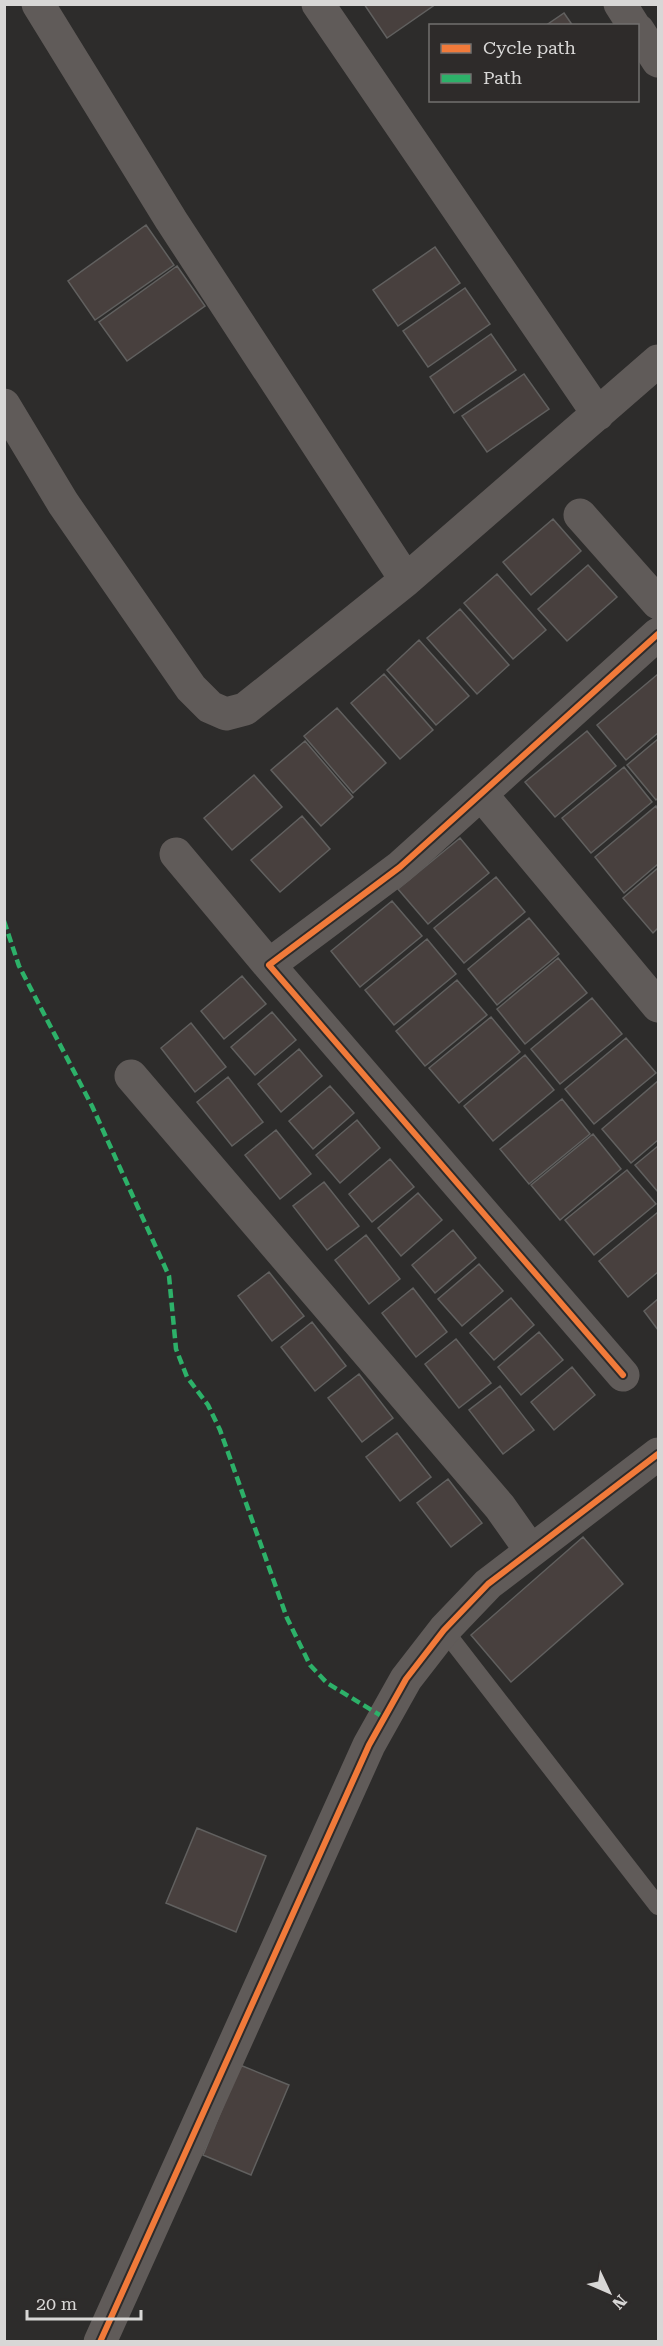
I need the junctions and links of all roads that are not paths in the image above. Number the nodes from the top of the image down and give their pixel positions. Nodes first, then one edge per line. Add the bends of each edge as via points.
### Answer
1 (38, 4) edge
2 (318, 4) edge
3 (620, 4) edge
4 (633, 24) edge
5 (639, 32) edge
6 (658, 61) edge
7 (658, 361) edge
8 (4, 405) edge
9 (598, 414) junction
10 (580, 515) dead end
11 (406, 580) junction
12 (658, 603) edge
13 (658, 634) edge
14 (481, 794) junction
15 (176, 854) dead end
16 (269, 965) junction
17 (658, 1006) edge
18 (131, 1076) dead end
19 (623, 1375) dead end
20 (658, 1454) edge
21 (531, 1551) junction
22 (444, 1630) junction
23 (658, 1906) edge
24 (100, 2342) edge

1 - 11 street via 171,220
2 - 9 street
3 - 4 street
5 - 6 street
7 - 9 street
8 - 11 street via 63,502 191,688 210,707 226,714 245,708
9 - 11 street
10 - 12 street
13 - 14 street
14 - 16 street via 400,867
14 - 17 street
15 - 16 street
16 - 19 street
18 - 21 street via 500,1507
20 - 21 street
21 - 22 street via 488,1584
22 - 23 lane
22 - 24 street via 406,1679 369,1744

